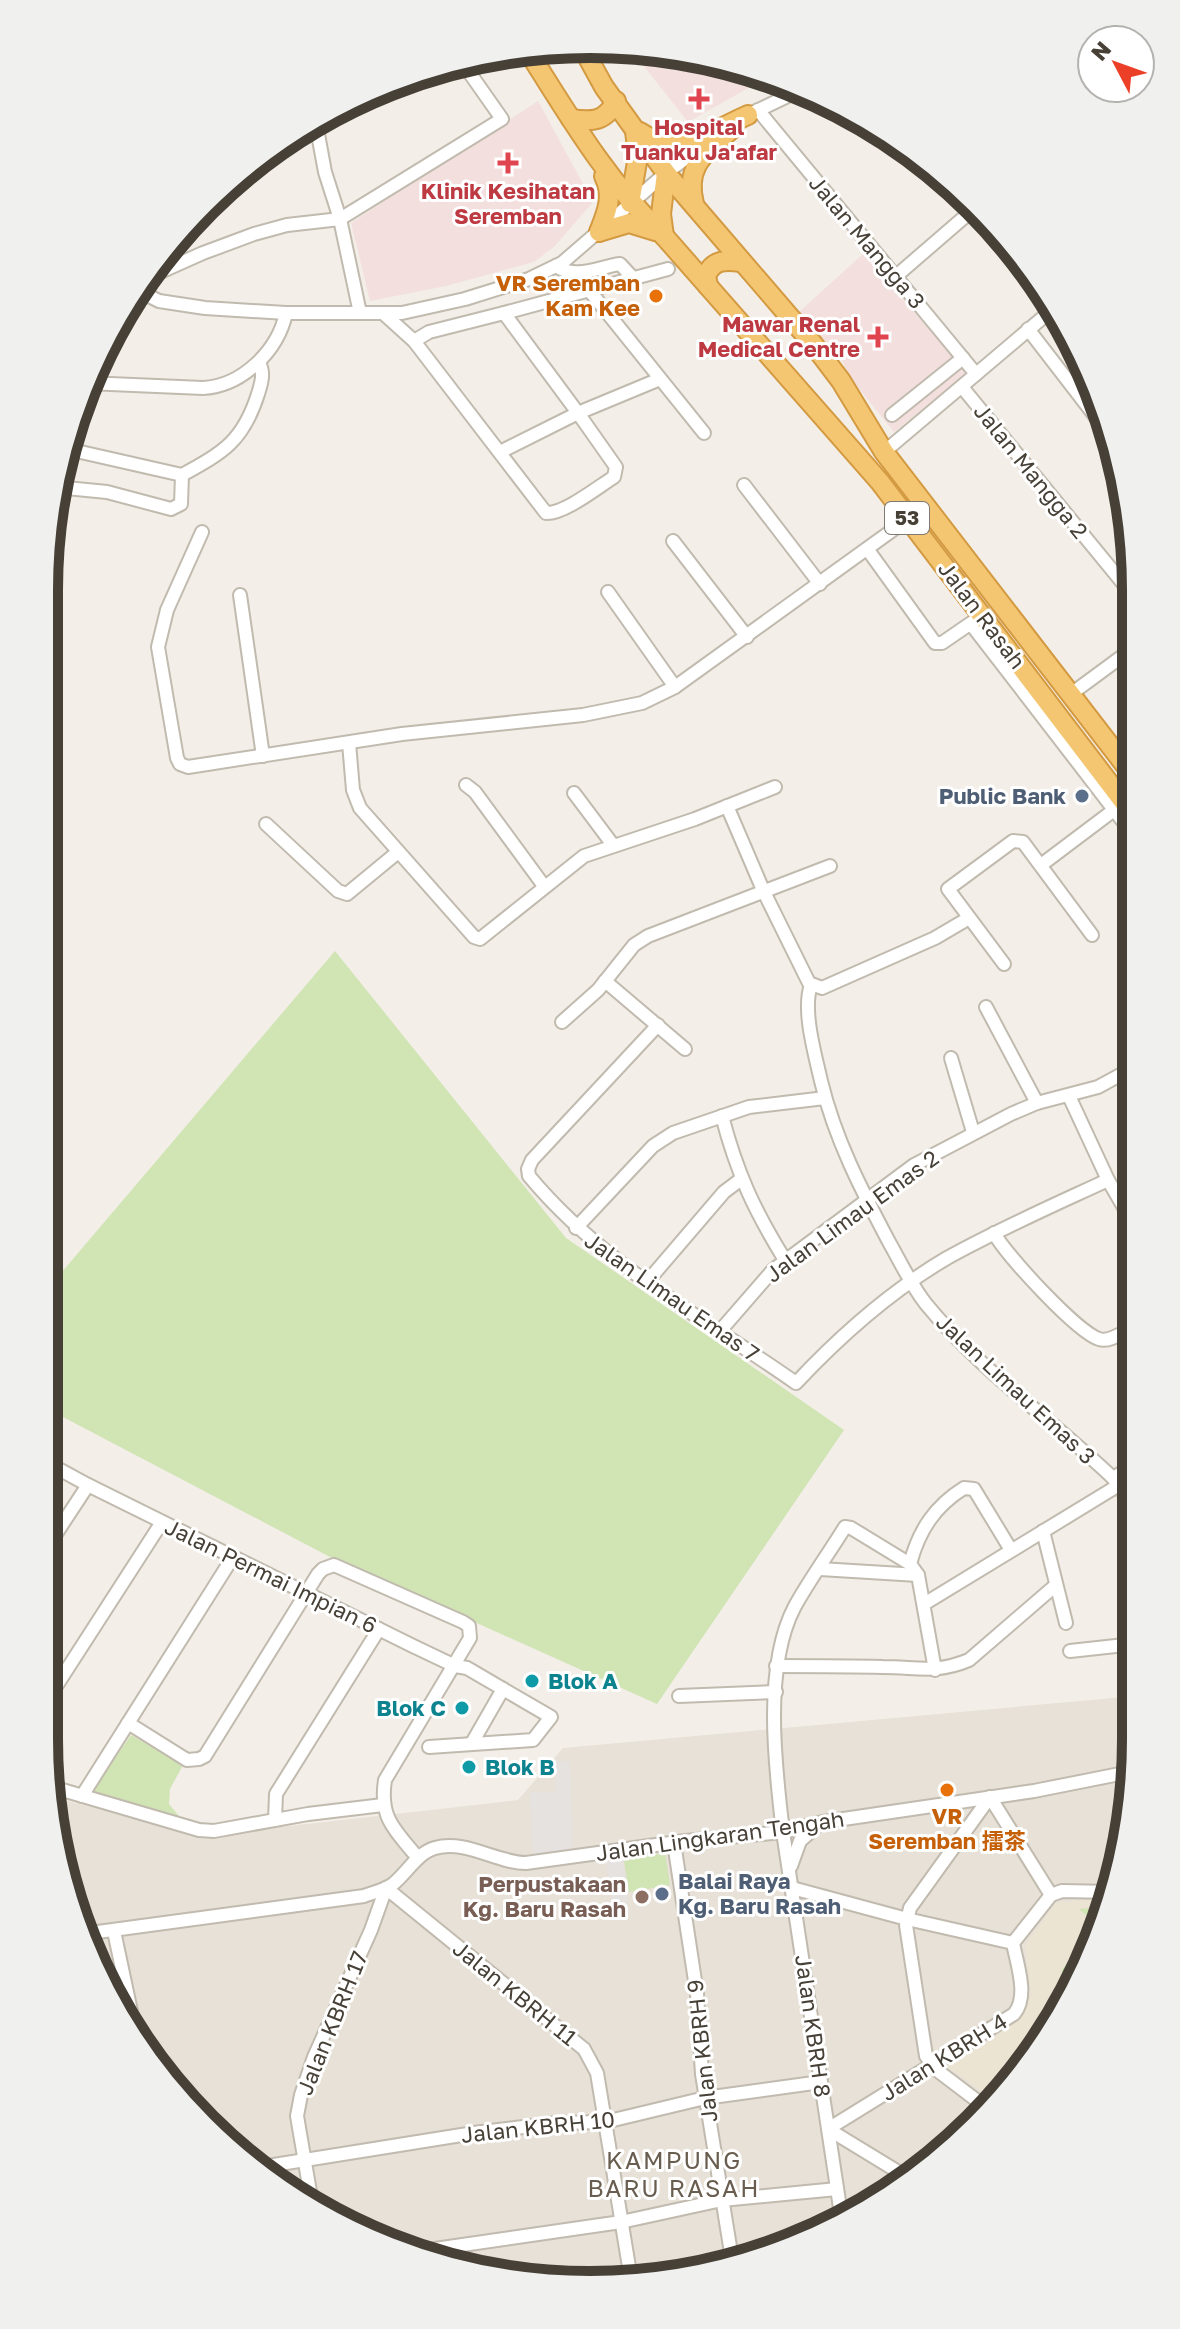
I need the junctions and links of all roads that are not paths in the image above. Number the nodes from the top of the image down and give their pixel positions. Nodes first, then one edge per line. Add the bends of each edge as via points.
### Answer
1 (588, 58) edge
2 (535, 61) edge
3 (469, 72) edge
4 (788, 96) edge
5 (616, 101) junction
6 (753, 112) junction
7 (571, 119) junction
8 (634, 128) junction
9 (318, 133) edge
10 (597, 158) junction
11 (666, 173) junction
12 (630, 203) junction
13 (694, 207) junction
14 (967, 215) edge
15 (340, 219) junction
16 (599, 232) junction
17 (664, 236) junction
18 (741, 262) junction
19 (556, 266) junction
20 (166, 269) edge
21 (668, 269) dead end
22 (895, 277) junction
23 (633, 278) junction
24 (708, 286) junction
25 (589, 290) junction
26 (148, 294) edge
27 (286, 313) junction
28 (360, 313) junction
29 (383, 313) junction
30 (504, 313) junction
31 (1045, 315) edge
32 (1028, 329) junction
33 (414, 341) junction
34 (963, 358) junction
35 (259, 363) junction
36 (976, 374) junction
37 (660, 379) junction
38 (99, 383) edge
39 (962, 387) junction
40 (1091, 411) edge
41 (578, 413) junction
42 (892, 415) dead end
43 (704, 433) dead end
44 (76, 451) edge
45 (500, 452) junction
46 (884, 452) junction
47 (182, 475) junction
48 (744, 485) dead end
49 (68, 488) edge
50 (908, 519) junction
51 (202, 532) dead end
52 (673, 541) dead end
53 (868, 550) junction
54 (1122, 582) edge
55 (820, 584) junction
56 (608, 592) dead end
57 (240, 595) dead end
58 (976, 620) junction
59 (747, 637) junction
60 (1122, 656) edge
61 (675, 687) junction
62 (1071, 694) junction
63 (349, 743) junction
64 (263, 756) junction
65 (1122, 761) edge
66 (466, 785) dead end
67 (775, 787) dead end
68 (574, 793) dead end
69 (727, 806) junction
70 (1122, 810) edge
71 (1122, 812) edge
72 (266, 824) dead end
73 (613, 845) junction
74 (398, 852) junction
75 (1041, 865) junction
76 (830, 866) dead end
77 (544, 886) junction
78 (763, 890) junction
79 (969, 918) junction
80 (1092, 935) dead end
81 (1004, 964) dead end
82 (605, 981) junction
83 (811, 985) junction
84 (986, 1007) dead end
85 (562, 1022) dead end
86 (658, 1025) junction
87 (685, 1049) dead end
88 (951, 1058) dead end
89 (1122, 1075) edge
90 (1069, 1096) junction
91 (825, 1098) junction
92 (1037, 1103) junction
93 (722, 1116) junction
94 (973, 1132) junction
95 (740, 1180) junction
96 (1108, 1180) junction
97 (866, 1200) junction
98 (1122, 1204) edge
99 (576, 1228) junction
100 (994, 1233) junction
101 (785, 1260) junction
102 (647, 1282) junction
103 (910, 1283) junction
104 (720, 1331) junction
105 (1122, 1333) edge
106 (58, 1469) edge
107 (1122, 1476) edge
108 (1116, 1481) junction
109 (88, 1485) junction
110 (1122, 1495) edge
111 (162, 1522) junction
112 (58, 1530) edge
113 (1043, 1531) junction
114 (1011, 1550) junction
115 (233, 1557) junction
116 (820, 1569) junction
117 (914, 1569) junction
118 (1056, 1585) junction
119 (306, 1593) junction
120 (924, 1604) junction
121 (1066, 1623) dead end
122 (379, 1629) junction
123 (1122, 1645) edge
124 (1070, 1651) dead end
125 (455, 1666) junction
126 (776, 1666) junction
127 (935, 1670) junction
128 (58, 1683) edge
129 (503, 1689) junction
130 (776, 1692) junction
131 (679, 1696) dead end
132 (128, 1723) junction
133 (472, 1743) junction
134 (429, 1747) dead end
135 (1121, 1774) edge
136 (61, 1790) edge
137 (82, 1796) junction
138 (990, 1797) junction
139 (383, 1805) junction
140 (275, 1820) junction
141 (823, 1822) junction
142 (783, 1832) junction
143 (674, 1843) junction
144 (418, 1858) junction
145 (790, 1869) junction
146 (386, 1888) junction
147 (792, 1888) junction
148 (1100, 1892) edge
149 (1051, 1895) junction
150 (907, 1919) junction
151 (114, 1931) junction
152 (94, 1933) edge
153 (1013, 1943) junction
154 (130, 2007) edge
155 (932, 2064) junction
156 (821, 2082) junction
157 (705, 2098) junction
158 (979, 2102) edge
159 (605, 2122) junction
160 (828, 2129) junction
161 (304, 2159) junction
162 (272, 2165) edge
163 (899, 2172) edge
164 (837, 2189) junction
165 (310, 2191) edge
166 (722, 2200) junction
167 (840, 2208) edge
168 (621, 2222) junction
169 (438, 2249) edge
170 (731, 2252) edge
171 (629, 2269) edge

1 - 5 highway, Jalan Rasah / 53
2 - 7 highway, Jalan Rasah / 53
3 - 15 street via 502,119
4 - 6 street
5 - 7 highway via 600,120
5 - 8 highway, Jalan Rasah / 53
6 - 8 highway via 677,145 651,140
6 - 11 street
6 - 13 highway via 699,159 691,178
6 - 22 street, Jalan Mangga 3
7 - 10 highway, Jalan Rasah / 53
8 - 11 highway, Jalan Rasah / 53
8 - 12 highway via 638,156
9 - 15 street
10 - 12 highway, Jalan Rasah / 53
10 - 16 highway via 610,187
11 - 12 street
11 - 13 highway, Jalan Rasah / 53
11 - 17 highway
12 - 16 street
12 - 17 highway, Jalan Rasah / 53
13 - 18 highway, Jalan Rasah / 53
14 - 22 street
15 - 20 street via 254,234
15 - 28 street
16 - 17 highway via 629,223
16 - 19 street
17 - 24 highway, Jalan Rasah / 53
18 - 24 highway via 712,266
18 - 46 highway, Jalan Rasah / 53 via 822,356
19 - 23 street via 580,273 620,264
19 - 29 street via 465,299
21 - 23 street
22 - 34 street, Jalan Mangga 3
23 - 25 street
24 - 50 highway, Jalan Rasah / 53
25 - 30 street
25 - 37 street
26 - 27 street via 159,301 205,308
27 - 28 street
27 - 35 street
28 - 29 street
29 - 33 street
30 - 33 street via 429,332
30 - 41 street
31 - 32 street
32 - 36 street
32 - 40 street
33 - 45 street
34 - 36 street, Jalan Mangga 3
34 - 42 street
35 - 38 street via 211,388
35 - 47 street via 260,388 237,439
36 - 39 street
37 - 41 street
37 - 43 street
39 - 46 street
39 - 54 street, Jalan Mangga 2
41 - 45 street
41 - 45 street via 617,472 553,513 540,508
44 - 47 street
46 - 62 highway, Jalan Rasah / 53
47 - 49 street via 181,504 171,509 107,492
48 - 55 street
50 - 53 street
50 - 58 highway, Jalan Rasah / 53
51 - 64 street via 159,635 177,758 188,767
52 - 59 street
53 - 55 street
53 - 58 street via 935,643
55 - 59 street
56 - 61 street
57 - 64 street
58 - 70 highway, Jalan Rasah / 53
59 - 61 street
60 - 62 street
61 - 63 street via 642,703 583,715
62 - 65 highway, Jalan Rasah / 53
63 - 64 street
63 - 74 street via 355,798
66 - 77 street
67 - 69 street
68 - 73 street
69 - 73 street
69 - 78 street, Jalan Limau Emas 3
71 - 75 street
72 - 74 street via 347,894
73 - 77 street via 584,856
74 - 77 street via 480,939
75 - 79 street via 1023,842 1013,841 951,886 949,893
75 - 80 street
76 - 78 street
78 - 82 street via 648,936
78 - 83 street, Jalan Limau Emas 3
79 - 81 street
79 - 83 street via 822,988
82 - 85 street
82 - 86 street
83 - 91 street, Jalan Limau Emas 3 via 808,1006
84 - 92 street
86 - 87 street
86 - 99 street, Jalan Limau Emas 7 via 528,1169
88 - 94 street
89 - 90 street, Jalan Limau Emas 2
90 - 92 street, Jalan Limau Emas 2
90 - 96 street
91 - 93 street via 760,1105
91 - 97 street, Jalan Limau Emas 3
92 - 94 street, Jalan Limau Emas 2
93 - 95 street
93 - 99 street via 653,1146
94 - 97 street, Jalan Limau Emas 2
95 - 101 street
95 - 102 street
96 - 98 street
96 - 100 street
97 - 101 street, Jalan Limau Emas 2
97 - 103 street, Jalan Limau Emas 3
99 - 102 street, Jalan Limau Emas 7
100 - 103 street
100 - 105 street via 1015,1263 1096,1337
101 - 104 street, Jalan Limau Emas 2
102 - 104 street, Jalan Limau Emas 7
103 - 104 street, Jalan Limau Emas 7 via 837,1340 796,1383
103 - 108 street, Jalan Limau Emas 3 via 991,1372
106 - 109 street, Jalan Permai Impian 6
107 - 108 street
108 - 110 street, Jalan Limau Emas 3
108 - 113 street
109 - 111 street, Jalan Permai Impian 6
109 - 112 street
111 - 115 street, Jalan Permai Impian 6
111 - 128 street
113 - 114 street
113 - 118 street
114 - 117 street via 974,1489 964,1488 931,1515 915,1546
114 - 120 street
115 - 119 street, Jalan Permai Impian 6
115 - 132 street
116 - 117 street
116 - 117 street, Jalan KBRH 8 via 845,1527
116 - 126 street, Jalan KBRH 8 via 795,1607
117 - 120 street
118 - 121 street
118 - 127 street via 969,1660
119 - 122 street, Jalan Permai Impian 6
119 - 125 street via 323,1569 334,1565 463,1622 470,1638
119 - 132 street via 205,1756 187,1760
120 - 127 street
122 - 125 street, Jalan Permai Impian 6
122 - 140 street via 276,1794
123 - 124 street
125 - 129 street, Jalan Permai Impian 6
125 - 139 street via 392,1763
126 - 127 street
126 - 130 street, Jalan KBRH 8
129 - 133 street
129 - 133 street, Jalan Permai Impian 6 via 551,1717 533,1740
130 - 131 street
130 - 142 street, Jalan KBRH 8 via 776,1773
132 - 137 street
133 - 134 street
135 - 138 street, Jalan Lingkaran Tengah
136 - 137 street
137 - 140 street via 199,1830
138 - 141 street, Jalan Lingkaran Tengah
138 - 149 street
138 - 150 street
139 - 140 street
139 - 144 street via 392,1826
141 - 142 street, Jalan Lingkaran Tengah
141 - 145 street via 800,1841
142 - 143 street, Jalan Lingkaran Tengah
142 - 145 street, Jalan KBRH 8
143 - 144 street, Jalan Lingkaran Tengah via 526,1863 443,1846
143 - 157 street, Jalan KBRH 9 via 697,1994
144 - 146 street, Jalan Lingkaran Tengah
145 - 147 street, Jalan KBRH 8
146 - 151 street, Jalan Lingkaran Tengah via 364,1896
146 - 159 street, Jalan KBRH 11 via 584,2049 597,2073
146 - 161 street, Jalan KBRH 17 via 301,2095 297,2116
147 - 150 street
147 - 156 street, Jalan KBRH 8
148 - 149 street
149 - 153 street
150 - 153 street
150 - 155 street via 926,2056
151 - 152 street, Jalan Lingkaran Tengah
151 - 154 street
153 - 155 street, Jalan KBRH 4 via 1021,2005
155 - 158 street
155 - 160 street, Jalan KBRH 4
156 - 157 street, Jalan KBRH 10
156 - 160 street, Jalan KBRH 8
157 - 159 street, Jalan KBRH 10
157 - 166 street, Jalan KBRH 9
159 - 161 street, Jalan KBRH 10 via 474,2133
159 - 168 street, Jalan KBRH 11
160 - 163 street
160 - 164 street, Jalan KBRH 8
161 - 162 street, Jalan KBRH 10
161 - 165 street, Jalan KBRH 17
164 - 166 street
164 - 167 street, Jalan KBRH 8
166 - 168 street
166 - 170 street, Jalan KBRH 9
168 - 169 street
168 - 171 street, Jalan KBRH 11

